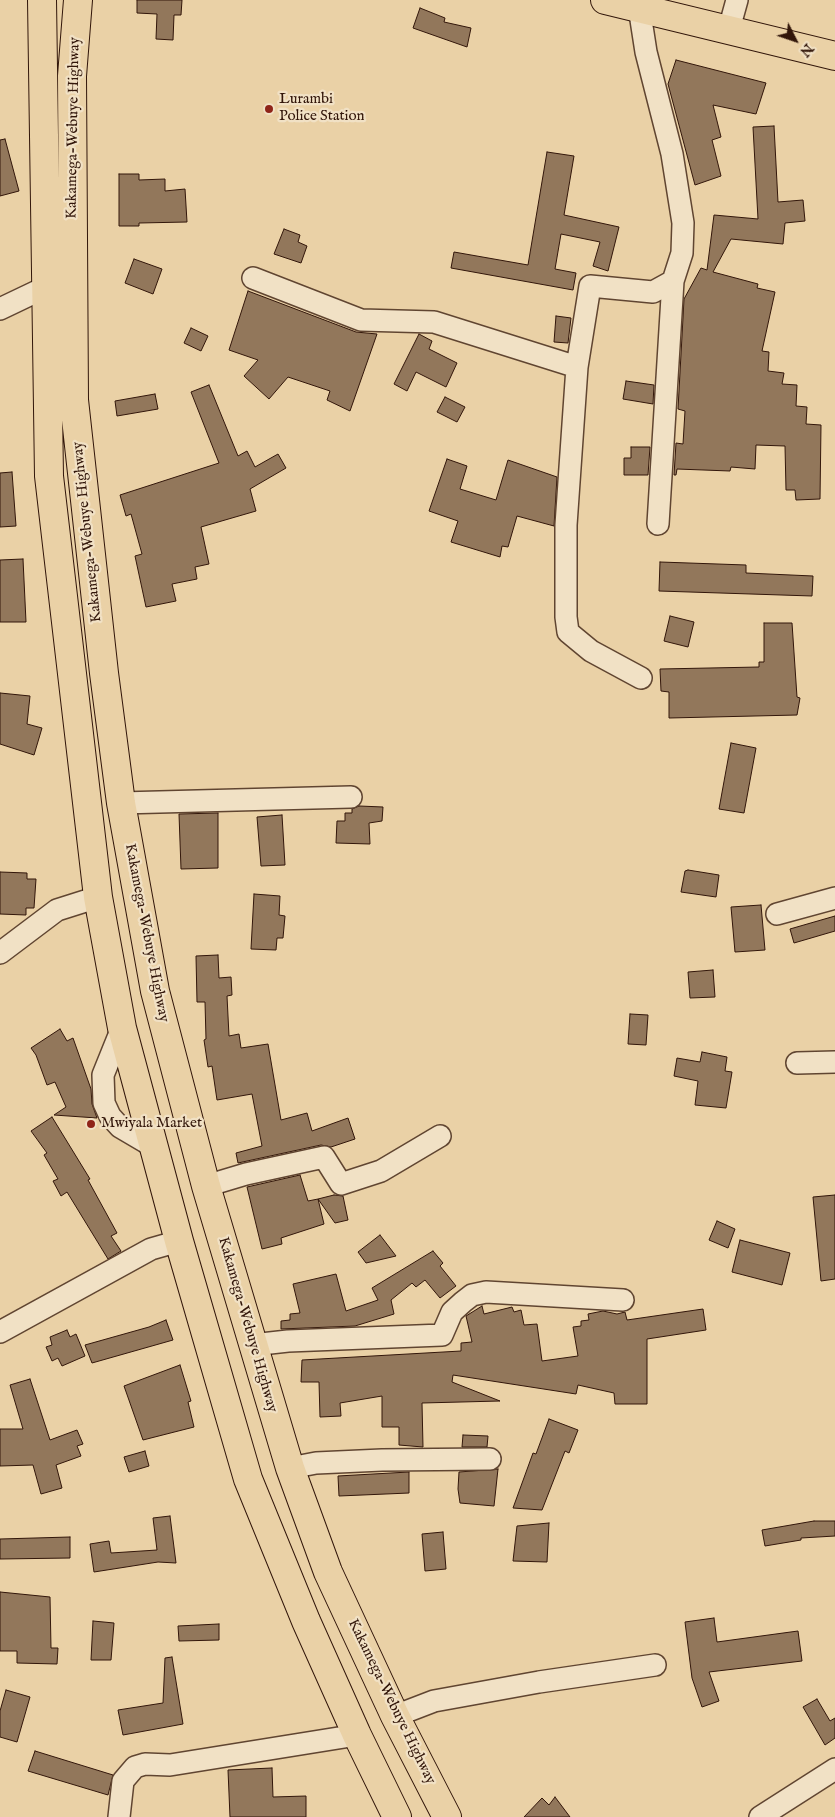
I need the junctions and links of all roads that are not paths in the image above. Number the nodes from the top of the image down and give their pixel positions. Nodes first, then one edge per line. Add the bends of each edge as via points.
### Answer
1 (42, 0) edge
2 (78, 0) edge
3 (605, 0) edge
4 (737, 0) edge
5 (639, 7) junction
6 (729, 29) junction
7 (835, 56) edge
8 (253, 278) dead end
9 (673, 281) junction
10 (46, 287) junction
11 (0, 309) edge
12 (577, 367) junction
13 (658, 524) dead end
14 (640, 678) dead end
15 (351, 797) dead end
16 (121, 803) junction
17 (98, 897) junction
18 (835, 898) edge
19 (777, 914) dead end
20 (0, 953) edge
21 (122, 1028) junction
22 (797, 1062) dead end
23 (835, 1062) edge
24 (440, 1136) dead end
25 (154, 1147) junction
26 (206, 1186) junction
27 (179, 1241) junction
28 (623, 1300) dead end
29 (0, 1332) edge
30 (252, 1345) junction
31 (490, 1460) dead end
32 (290, 1468) junction
33 (655, 1665) dead end
34 (395, 1716) junction
35 (357, 1735) junction
36 (835, 1769) edge
37 (119, 1817) edge
38 (397, 1817) edge
39 (447, 1817) edge
40 (760, 1817) edge

1 - 10 main road, Kakamega-Webuye Highway
2 - 16 main road, Kakamega-Webuye Highway via 72,76 74,400
3 - 5 main road
4 - 6 street
5 - 6 main road
5 - 9 street via 646,52 672,154 683,223 682,253
6 - 7 main road
8 - 12 street via 361,320 434,322
9 - 12 street via 653,292 590,286
9 - 13 street
10 - 11 street
10 - 17 main road, Kakamega-Webuye Highway via 49,476
12 - 14 street via 566,525 568,632 591,651
15 - 16 street
16 - 26 main road, Kakamega-Webuye Highway via 155,991
17 - 20 street via 57,910
17 - 21 main road, Kakamega-Webuye Highway
18 - 19 street
21 - 25 main road, Kakamega-Webuye Highway
21 - 25 street via 103,1075 104,1103 120,1127
22 - 23 street
24 - 26 street via 381,1171 341,1184 324,1157
25 - 27 main road, Kakamega-Webuye Highway
26 - 30 main road, Kakamega-Webuye Highway
27 - 29 street via 151,1249
27 - 35 main road, Kakamega-Webuye Highway via 248,1479
28 - 30 street via 486,1292 472,1295 462,1302 452,1312 442,1335 288,1340
30 - 32 main road, Kakamega-Webuye Highway
31 - 32 street via 382,1460 316,1463
32 - 34 main road, Kakamega-Webuye Highway via 328,1572
33 - 34 street via 434,1701
34 - 39 main road, Kakamega-Webuye Highway
35 - 37 street via 170,1765 136,1767 123,1781
35 - 38 main road, Kakamega-Webuye Highway
36 - 40 street

